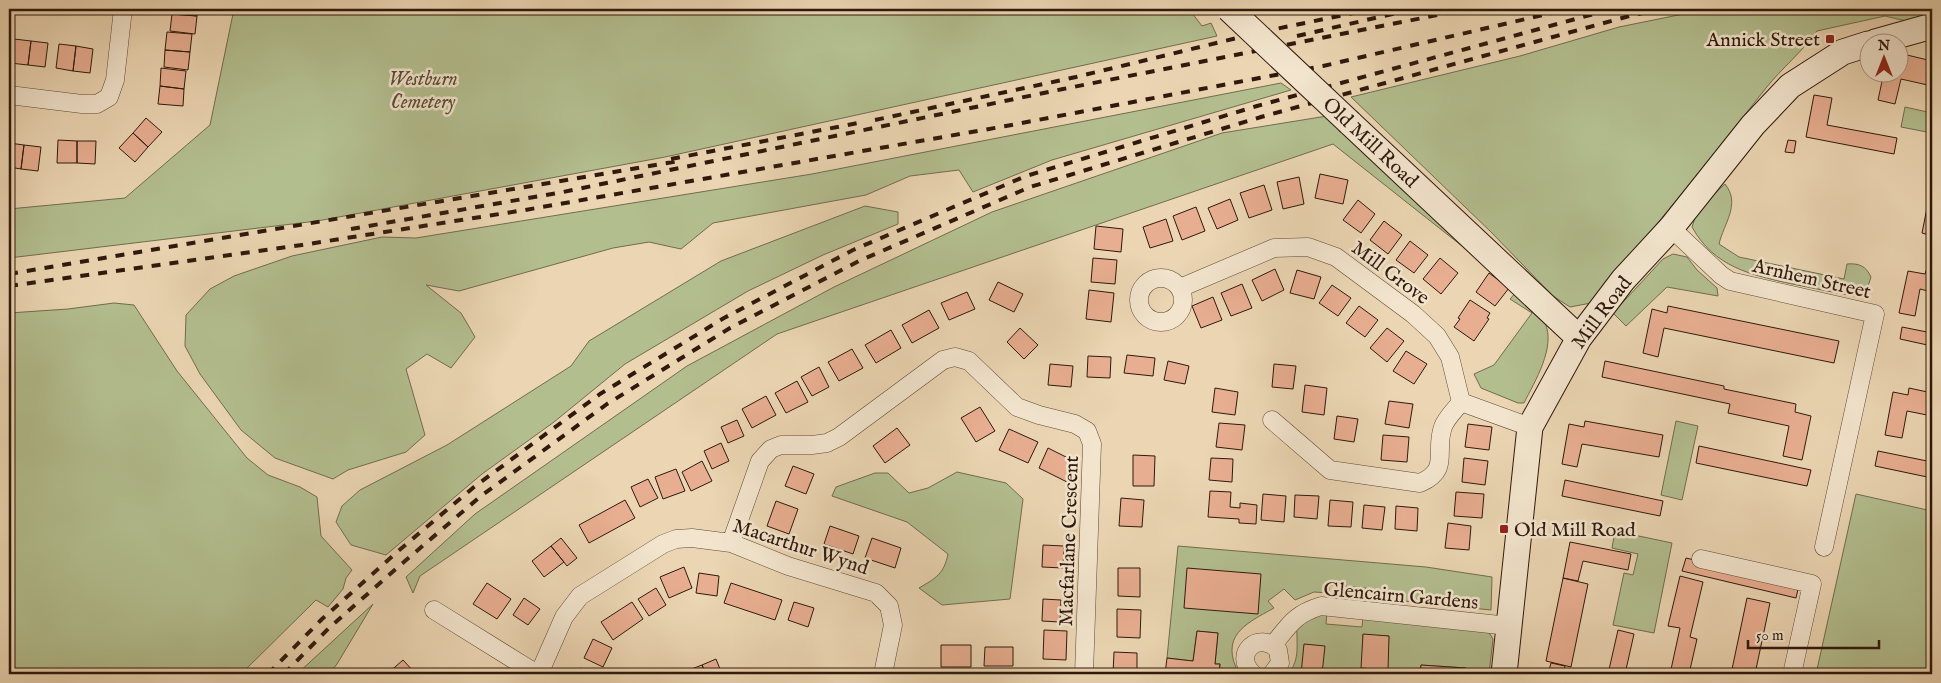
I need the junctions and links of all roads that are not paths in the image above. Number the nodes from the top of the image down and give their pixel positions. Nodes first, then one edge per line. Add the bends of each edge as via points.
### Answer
1 (123, 9) edge
2 (1229, 9) edge
3 (1932, 26) edge
4 (1908, 33) edge
5 (1858, 47) edge
6 (9, 95) edge
7 (1671, 228) junction
8 (1180, 288) dead end
9 (1579, 338) junction
10 (1461, 402) junction
11 (1272, 420) dead end
12 (1530, 427) junction
13 (730, 543) junction
14 (1824, 547) dead end
15 (1701, 559) dead end
16 (434, 610) dead end
17 (1509, 626) junction
18 (1273, 645) junction
19 (538, 674) edge
20 (883, 674) edge
21 (1084, 674) edge
22 (1253, 674) edge
23 (1272, 674) edge
24 (1504, 674) edge
25 (1792, 674) edge

1 - 6 street via 115,80 109,97 97,104 82,104
2 - 9 street, Old Mill Road, bridge
3 - 4 street
5 - 7 street, Mill Road via 1843,52 1790,86 1753,125
7 - 9 street, Mill Road via 1623,280
7 - 14 street, Arnhem Street via 1730,281 1875,314
8 - 10 street, Mill Grove via 1274,248 1308,247 1336,257 1413,314 1437,336 1450,358
9 - 12 street, Mill Road
10 - 11 street via 1443,426 1438,470 1420,483 1330,470
10 - 12 street
12 - 17 street, Mill Road
13 - 19 street, Macarthur Wynd via 676,539 580,596 564,617
13 - 20 street, Macarthur Wynd via 788,566 876,593 890,606 893,625
13 - 21 street, Macfarlane Crescent via 760,461 771,449 781,445 827,443 840,438 943,360 954,357 969,361 1017,407 1075,424 1087,431 1092,444
15 - 25 street via 1812,584
16 - 19 street
17 - 18 street, Glencairn Gardens via 1321,606 1293,620
17 - 24 street, Mill Road
18 - 22 street via 1260,642 1248,649 1245,662
18 - 23 street via 1278,650 1280,663

